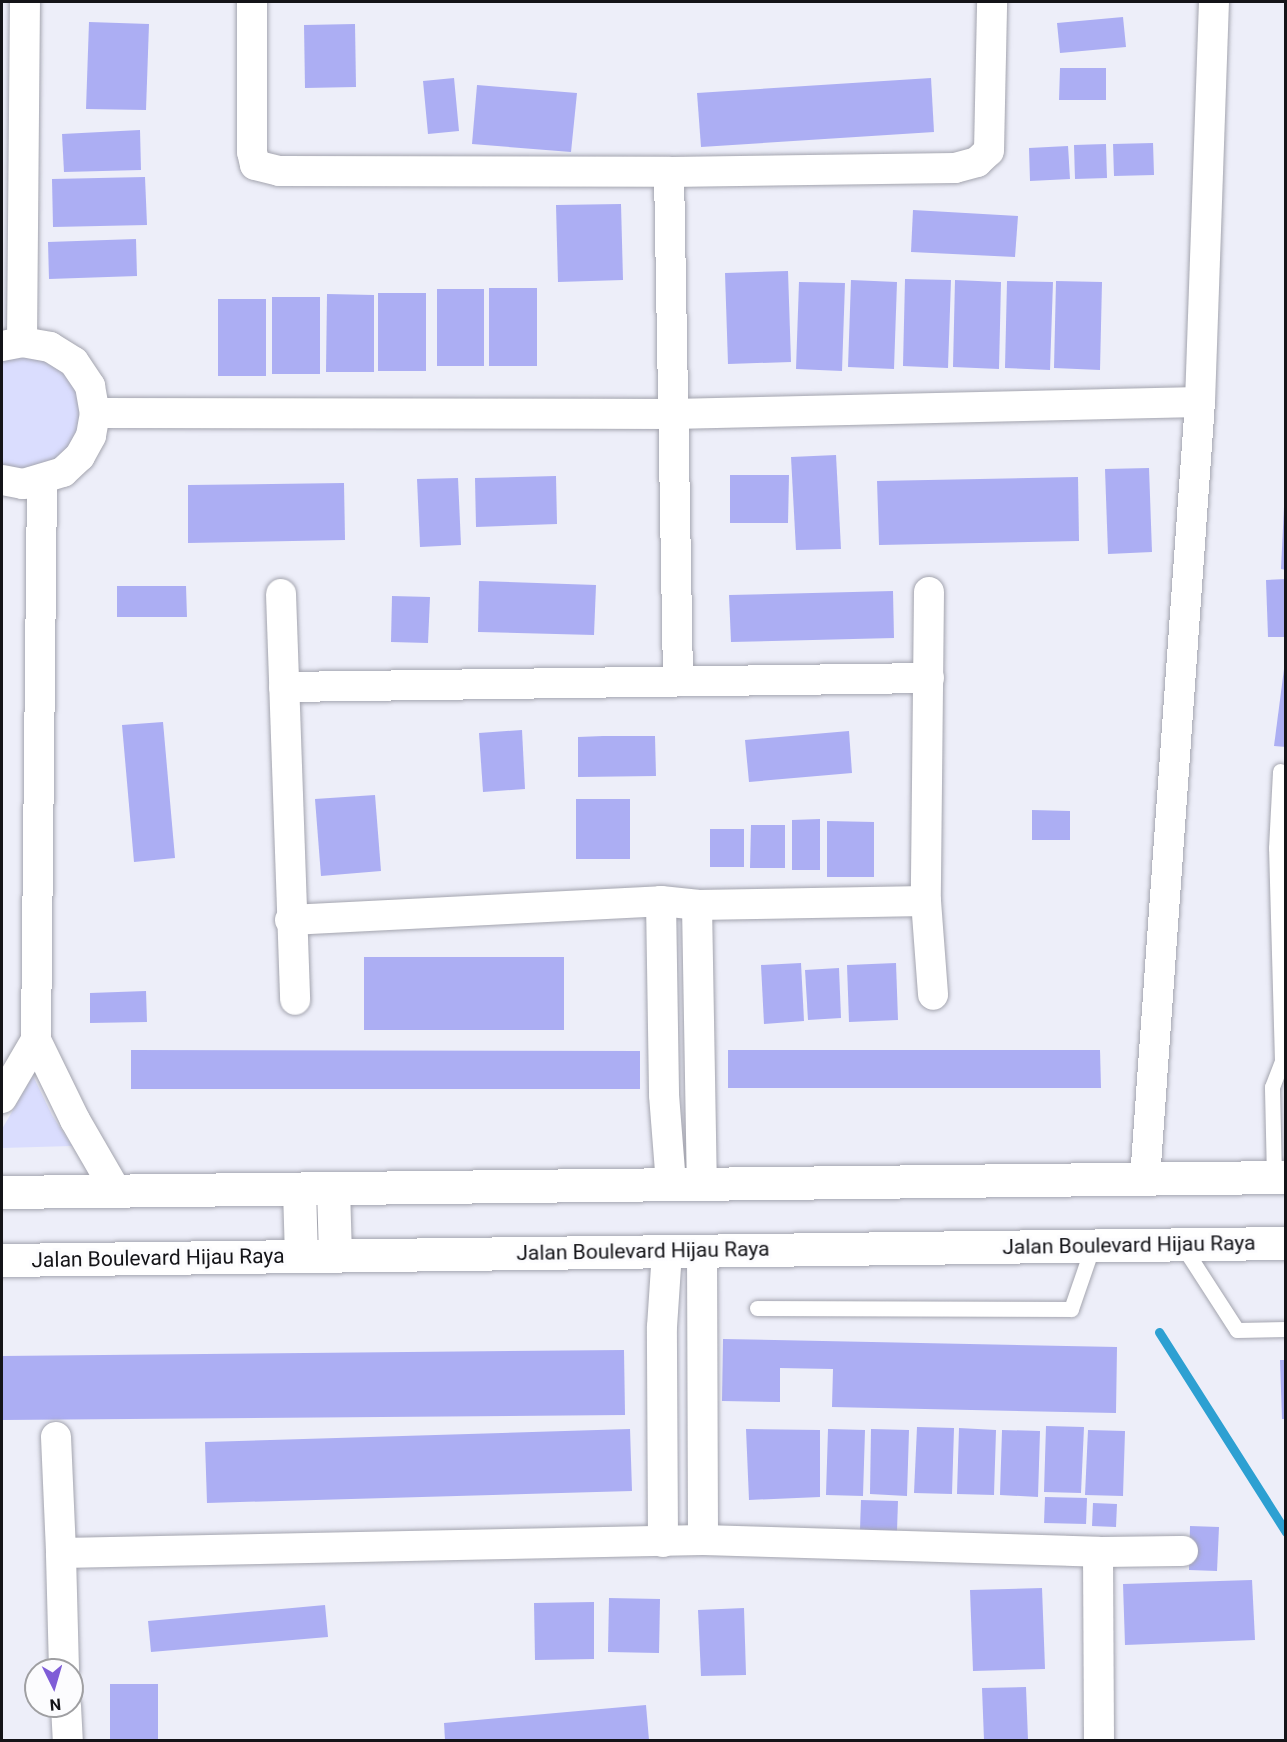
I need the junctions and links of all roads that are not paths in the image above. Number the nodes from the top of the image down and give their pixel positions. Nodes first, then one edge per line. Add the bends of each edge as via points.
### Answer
1 (25, 2) edge
2 (252, 2) edge
3 (992, 2) edge
4 (1214, 2) edge
5 (669, 172) junction
6 (12, 344) edge
7 (1200, 402) junction
8 (95, 413) junction
9 (672, 414) junction
10 (2, 480) edge
11 (42, 482) junction
12 (929, 592) dead end
13 (281, 594) dead end
14 (929, 678) junction
15 (678, 679) junction
16 (284, 687) junction
17 (1280, 771) dead end
18 (661, 901) junction
19 (926, 901) junction
20 (697, 905) junction
21 (290, 920) junction
22 (1282, 976) edge
23 (933, 995) dead end
24 (295, 1000) dead end
25 (36, 1040) junction
26 (1284, 1064) edge
27 (2, 1098) edge
28 (1280, 1177) edge
29 (1145, 1179) junction
30 (687, 1184) junction
31 (333, 1188) junction
32 (299, 1189) junction
33 (116, 1191) junction
34 (2, 1192) edge
35 (1286, 1243) edge
36 (1182, 1244) junction
37 (1093, 1245) junction
38 (667, 1251) junction
39 (702, 1251) junction
40 (301, 1256) junction
41 (335, 1256) junction
42 (2, 1260) edge
43 (757, 1308) dead end
44 (1286, 1329) edge
45 (662, 1422) junction
46 (703, 1422) junction
47 (56, 1437) dead end
48 (703, 1540) junction
49 (663, 1542) junction
50 (1182, 1551) dead end
51 (1098, 1552) junction
52 (61, 1553) junction
53 (64, 1658) edge
54 (67, 1718) edge
55 (68, 1740) edge
56 (1100, 1740) edge

1 - 6 street
2 - 5 street via 255,165 279,171
3 - 5 street via 989,151 977,162 955,168
4 - 7 street
5 - 9 street
6 - 8 street via 50,347 74,362 90,386
7 - 9 street
7 - 29 street
8 - 9 street
8 - 11 street via 91,436 80,456 63,472
9 - 15 street
10 - 11 street
11 - 25 street
12 - 14 street
13 - 16 street
14 - 15 street
14 - 19 street
15 - 16 street
16 - 21 street
17 - 22 lane
18 - 20 street
18 - 21 street
18 - 30 street via 664,1095
19 - 20 street
19 - 23 street
20 - 30 street
21 - 24 street
22 - 26 lane
25 - 27 street
25 - 33 street
26 - 28 lane via 1272,1088
28 - 29 street
29 - 30 street
30 - 31 street
31 - 32 street
31 - 41 street
32 - 33 street
32 - 40 street
33 - 34 street
35 - 36 street, Jalan Boulevard Hijau Raya
36 - 37 street, Jalan Boulevard Hijau Raya
36 - 44 lane via 1237,1330
37 - 39 street, Jalan Boulevard Hijau Raya
37 - 43 lane via 1071,1309
38 - 39 street, Jalan Boulevard Hijau Raya
38 - 41 street, Jalan Boulevard Hijau Raya
38 - 45 street
39 - 46 street
40 - 41 street, Jalan Boulevard Hijau Raya
40 - 42 street, Jalan Boulevard Hijau Raya
45 - 46 street
45 - 49 street
46 - 48 street
47 - 52 street
48 - 49 street
48 - 51 street
49 - 52 street
50 - 51 street
51 - 56 street
52 - 53 street
54 - 55 street

